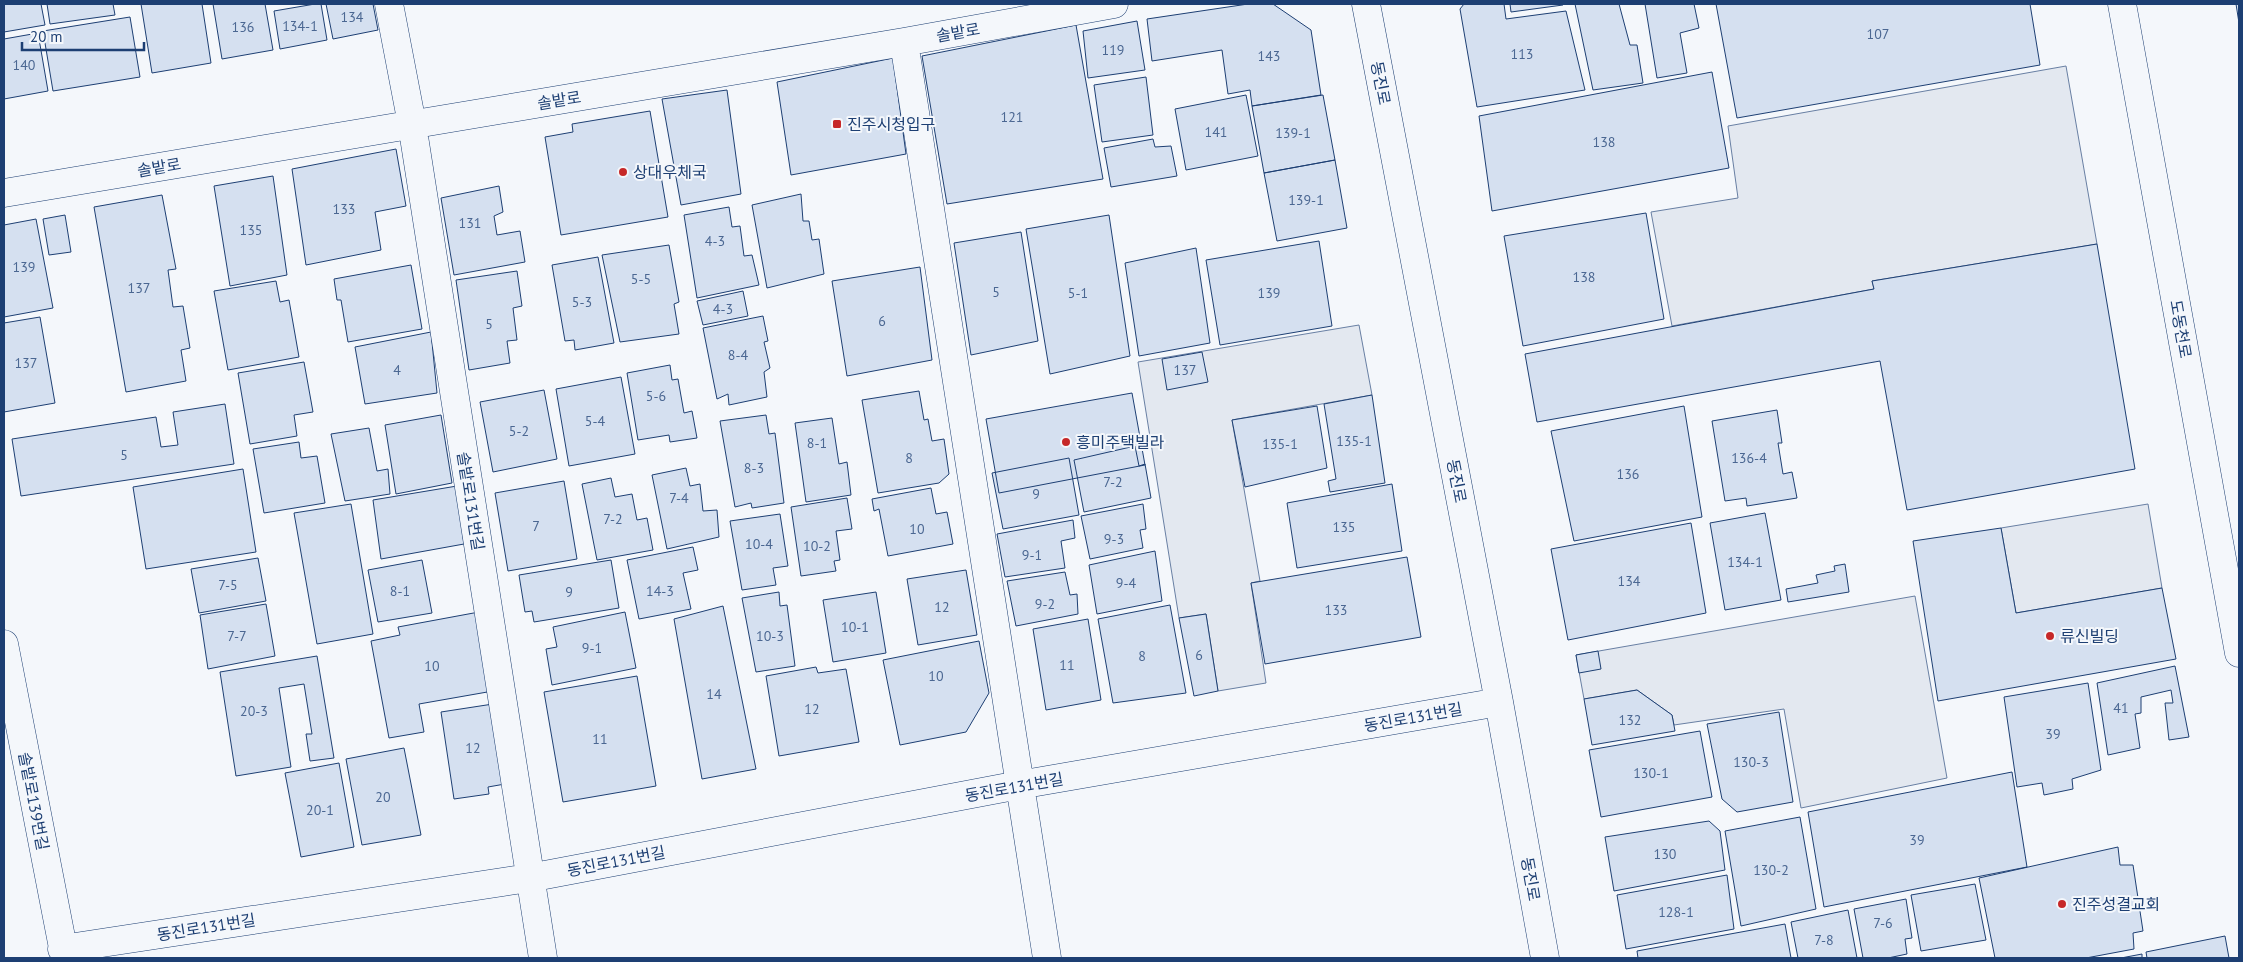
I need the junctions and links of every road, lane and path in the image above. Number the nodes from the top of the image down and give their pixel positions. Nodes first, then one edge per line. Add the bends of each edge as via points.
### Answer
1 (388, 4) edge
2 (1114, 4) edge
3 (1366, 4) edge
4 (2122, 4) edge
5 (904, 42) junction
6 (412, 124) junction
7 (4, 193) edge
8 (4, 644) edge
9 (2239, 653) edge
10 (1500, 702) junction
11 (1019, 785) junction
12 (529, 878) junction
13 (63, 954) edge
14 (543, 958) edge
15 (1047, 958) edge
16 (1544, 958) edge

1 - 6 street, 솔밭로131번길
2 - 5 street, 솔밭로
3 - 10 street, 동진로
4 - 9 street, 도동천로
5 - 6 street, 솔밭로
5 - 11 street
6 - 7 street, 솔밭로
6 - 12 street, 솔밭로131번길
8 - 13 street, 솔밭로139번길
10 - 11 street, 동진로131번길
10 - 16 street, 동진로
11 - 12 street, 동진로131번길
11 - 15 street
12 - 13 street, 동진로131번길
12 - 14 street

